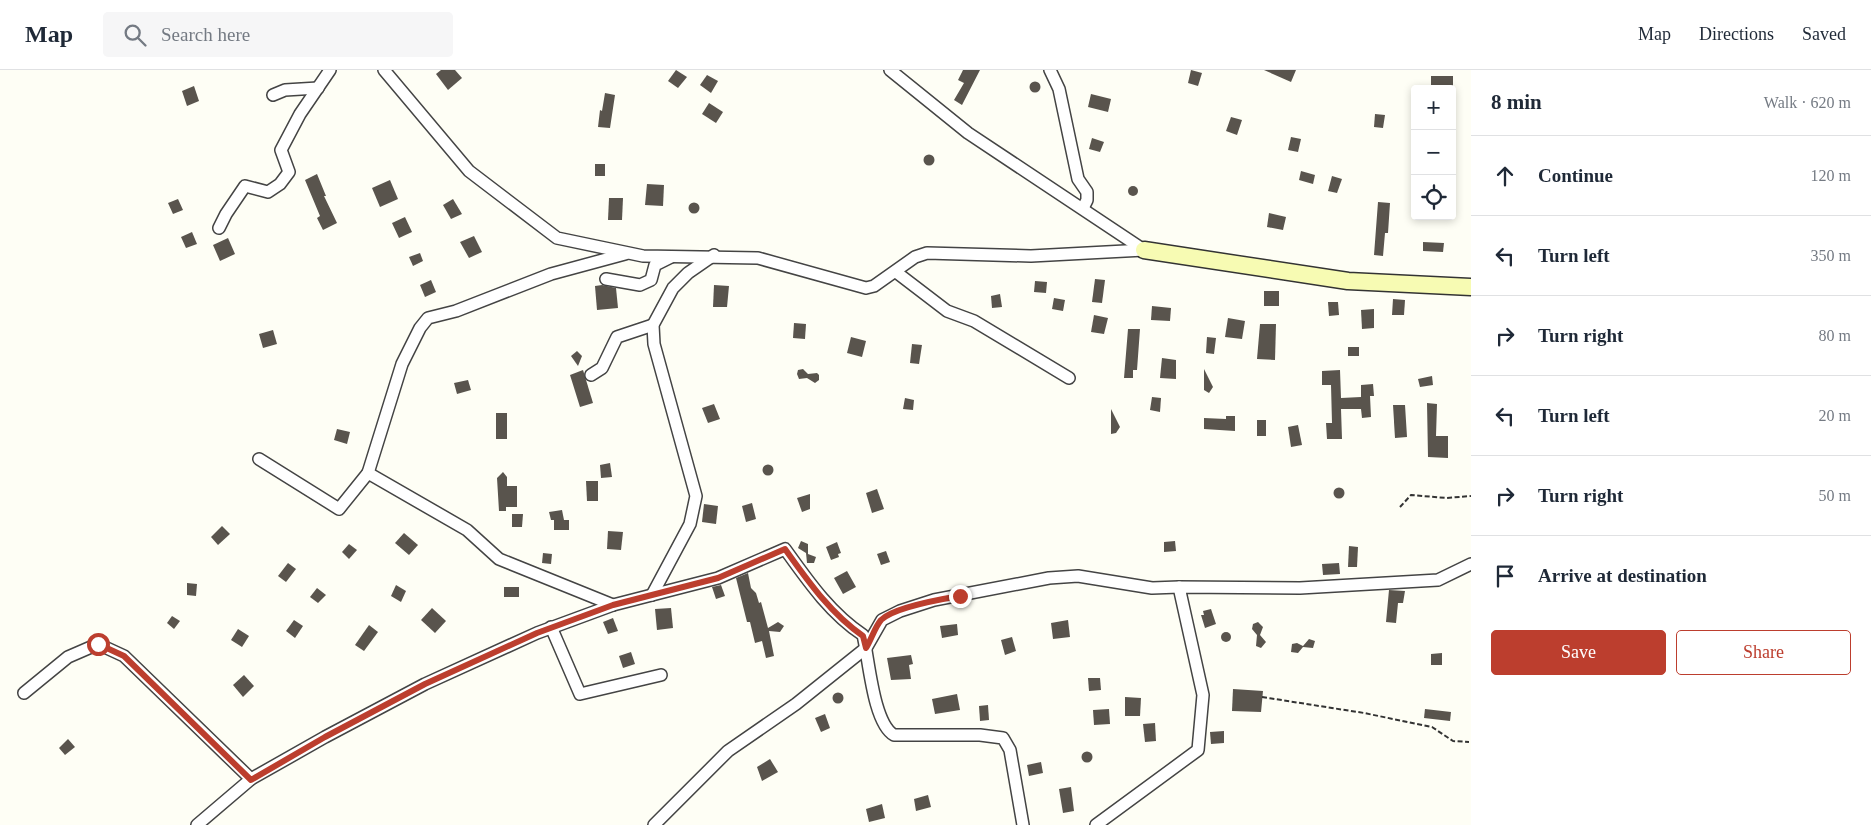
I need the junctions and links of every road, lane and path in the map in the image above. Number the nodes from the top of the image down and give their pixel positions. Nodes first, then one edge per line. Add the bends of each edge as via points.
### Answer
1 (330, 70) edge
2 (384, 70) edge
3 (890, 70) edge
4 (1050, 70) edge
5 (318, 88) junction
6 (273, 95) dead end
7 (1083, 208) junction
8 (219, 228) dead end
9 (1144, 250) junction
10 (628, 253) junction
11 (714, 255) junction
12 (672, 256) junction
13 (896, 272) junction
14 (606, 279) dead end
15 (1471, 287) edge
16 (653, 325) junction
17 (591, 375) dead end
18 (1069, 378) dead end
19 (259, 459) dead end
20 (368, 474) junction
21 (1471, 496) edge
22 (1400, 507) dead end
23 (1471, 564) edge
24 (1179, 587) junction
25 (652, 595) junction
26 (613, 605) junction
27 (551, 628) junction
28 (866, 648) junction
29 (661, 675) dead end
30 (24, 693) dead end
31 (1262, 697) dead end
32 (1470, 742) dead end
33 (251, 780) junction
34 (197, 825) edge
35 (654, 825) edge
36 (1023, 825) edge
37 (1096, 825) edge

1 - 5 street
2 - 10 street via 469,171 557,238
3 - 7 street via 968,134
4 - 7 street via 1059,89 1078,178 1087,192
5 - 6 street via 285,90
5 - 8 street via 281,150 289,172 268,192 245,186
7 - 9 street
9 - 13 street via 1031,256 927,253 915,257
9 - 15 main road via 1348,281
10 - 12 street
10 - 20 street via 551,274 456,311 428,318 402,364
11 - 12 street
11 - 13 street via 758,258 866,288
11 - 16 street via 673,288
12 - 14 street via 655,265 651,280 640,286
13 - 18 street via 947,311 974,321
16 - 17 street via 617,337 602,368
16 - 25 street via 654,344 696,496 690,524
19 - 20 street via 339,509
20 - 26 street via 467,530 499,559
21 - 22 path via 1411,495
23 - 24 street via 1438,580 1300,588
24 - 28 street via 1152,588 1078,576 1022,582 934,600 900,611 882,620
24 - 37 street via 1203,694 1198,750
25 - 26 street
25 - 28 street via 718,578 785,549 813,588 846,624 863,636
26 - 27 street
27 - 29 street via 580,694
27 - 33 street via 425,684
28 - 35 street via 796,704 728,751
28 - 36 street via 878,711 888,731 894,735 1003,738 1010,750
30 - 33 street via 68,658 98,644 124,656
31 - 32 path via 1432,727 1453,741
33 - 34 street

